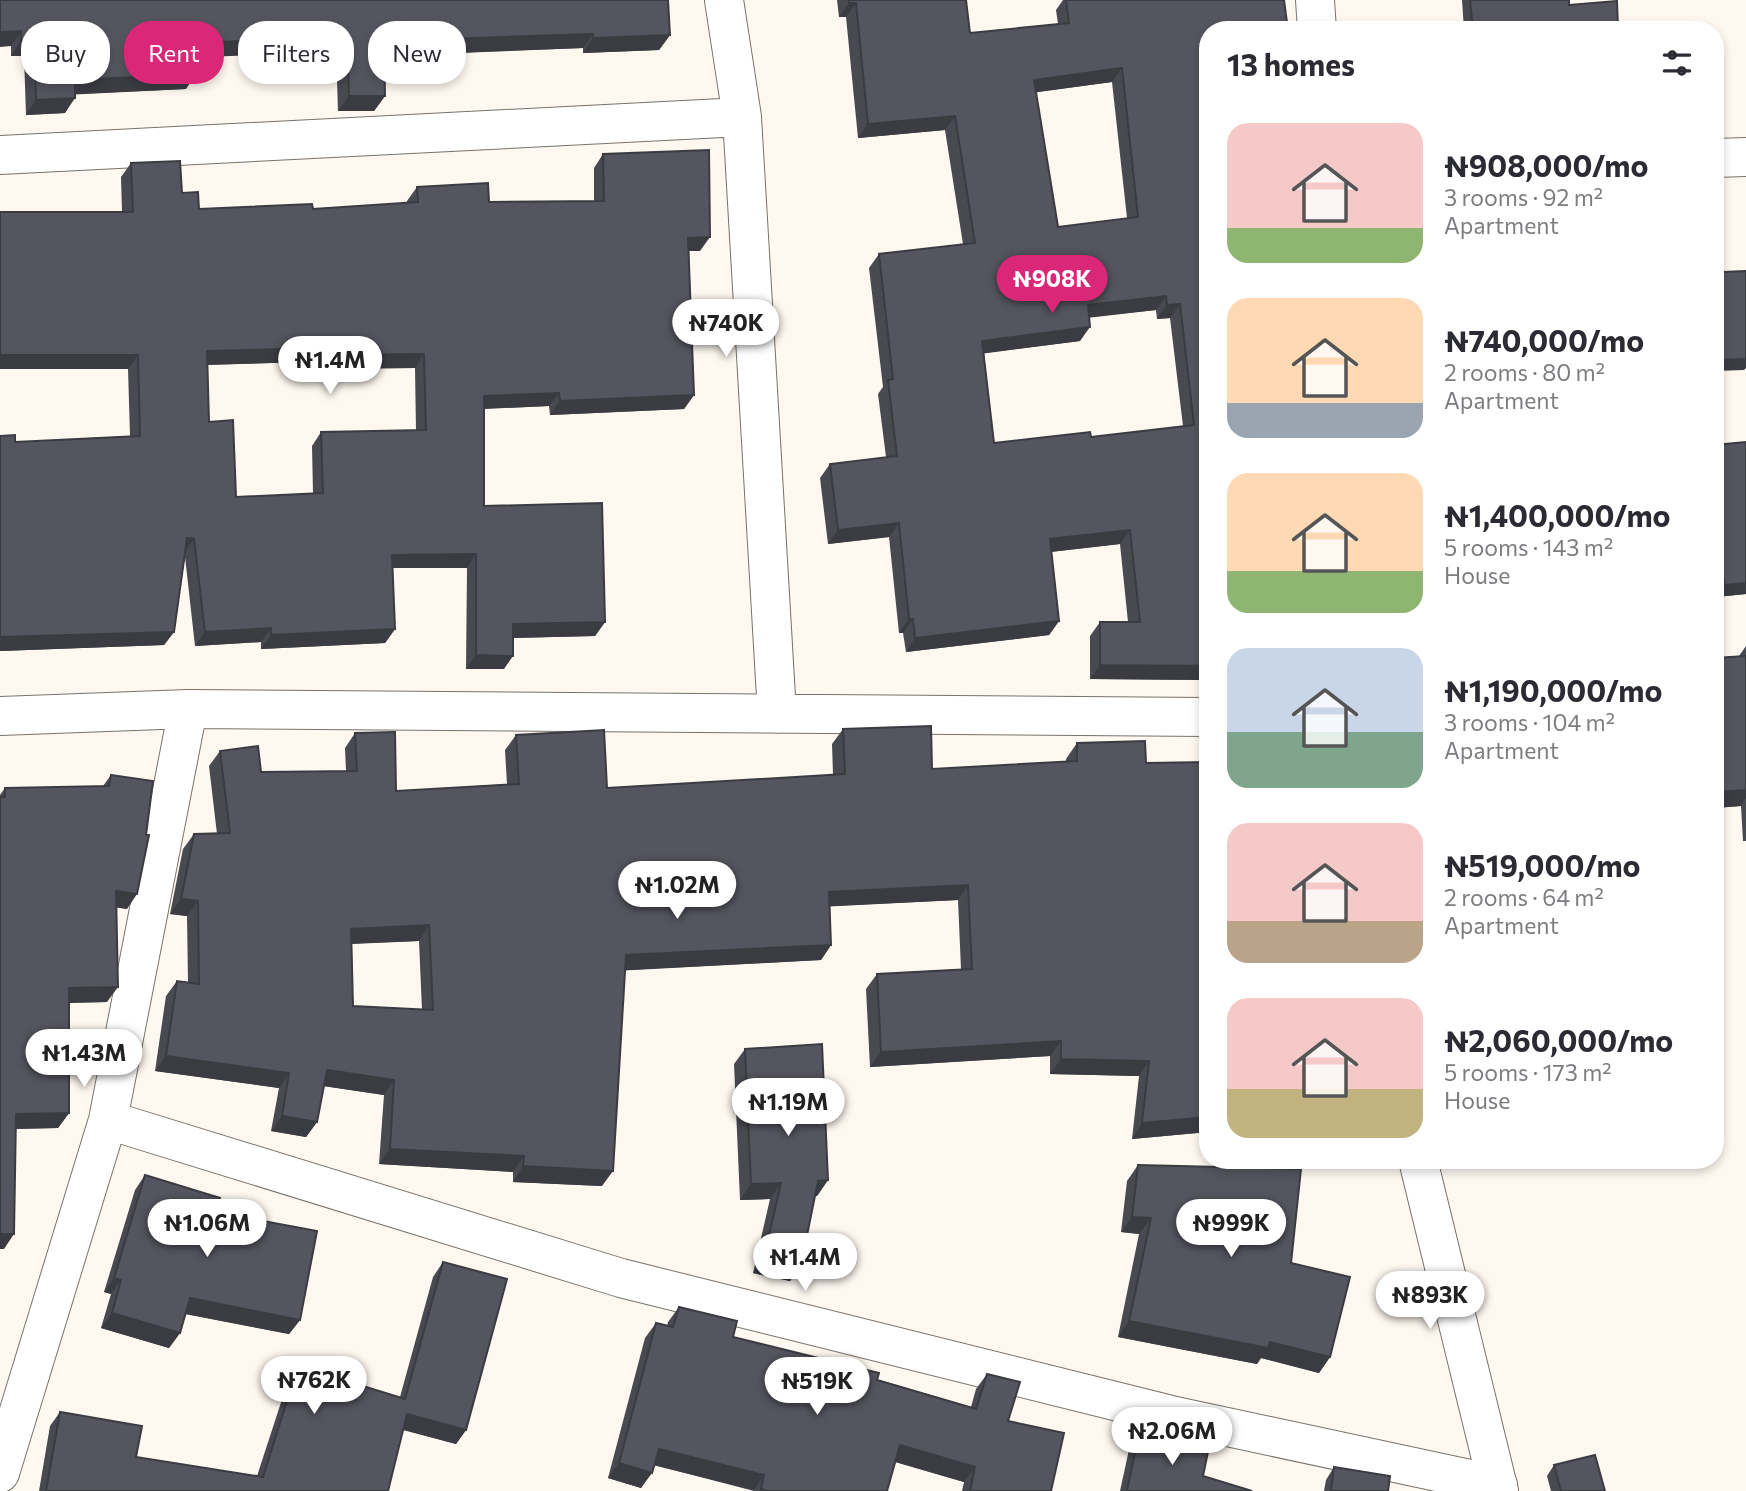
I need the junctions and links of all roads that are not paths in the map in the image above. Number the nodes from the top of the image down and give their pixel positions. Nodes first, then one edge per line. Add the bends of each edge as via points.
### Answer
1 (724, 0) edge
2 (1315, 0) edge
3 (1316, 21) edge
4 (741, 117) junction
5 (0, 155) edge
6 (1746, 157) edge
7 (1724, 158) edge
8 (188, 709) junction
9 (777, 714) junction
10 (0, 716) edge
11 (1199, 717) edge
12 (108, 1120) junction
13 (1420, 1169) edge
14 (0, 1474) edge
15 (1498, 1488) edge

1 - 4 street
2 - 3 street
4 - 5 street
4 - 9 street
6 - 7 street
8 - 9 street
8 - 10 street
8 - 12 street
9 - 11 street
12 - 14 street
12 - 15 street via 621,1278 1171,1415
13 - 15 street

